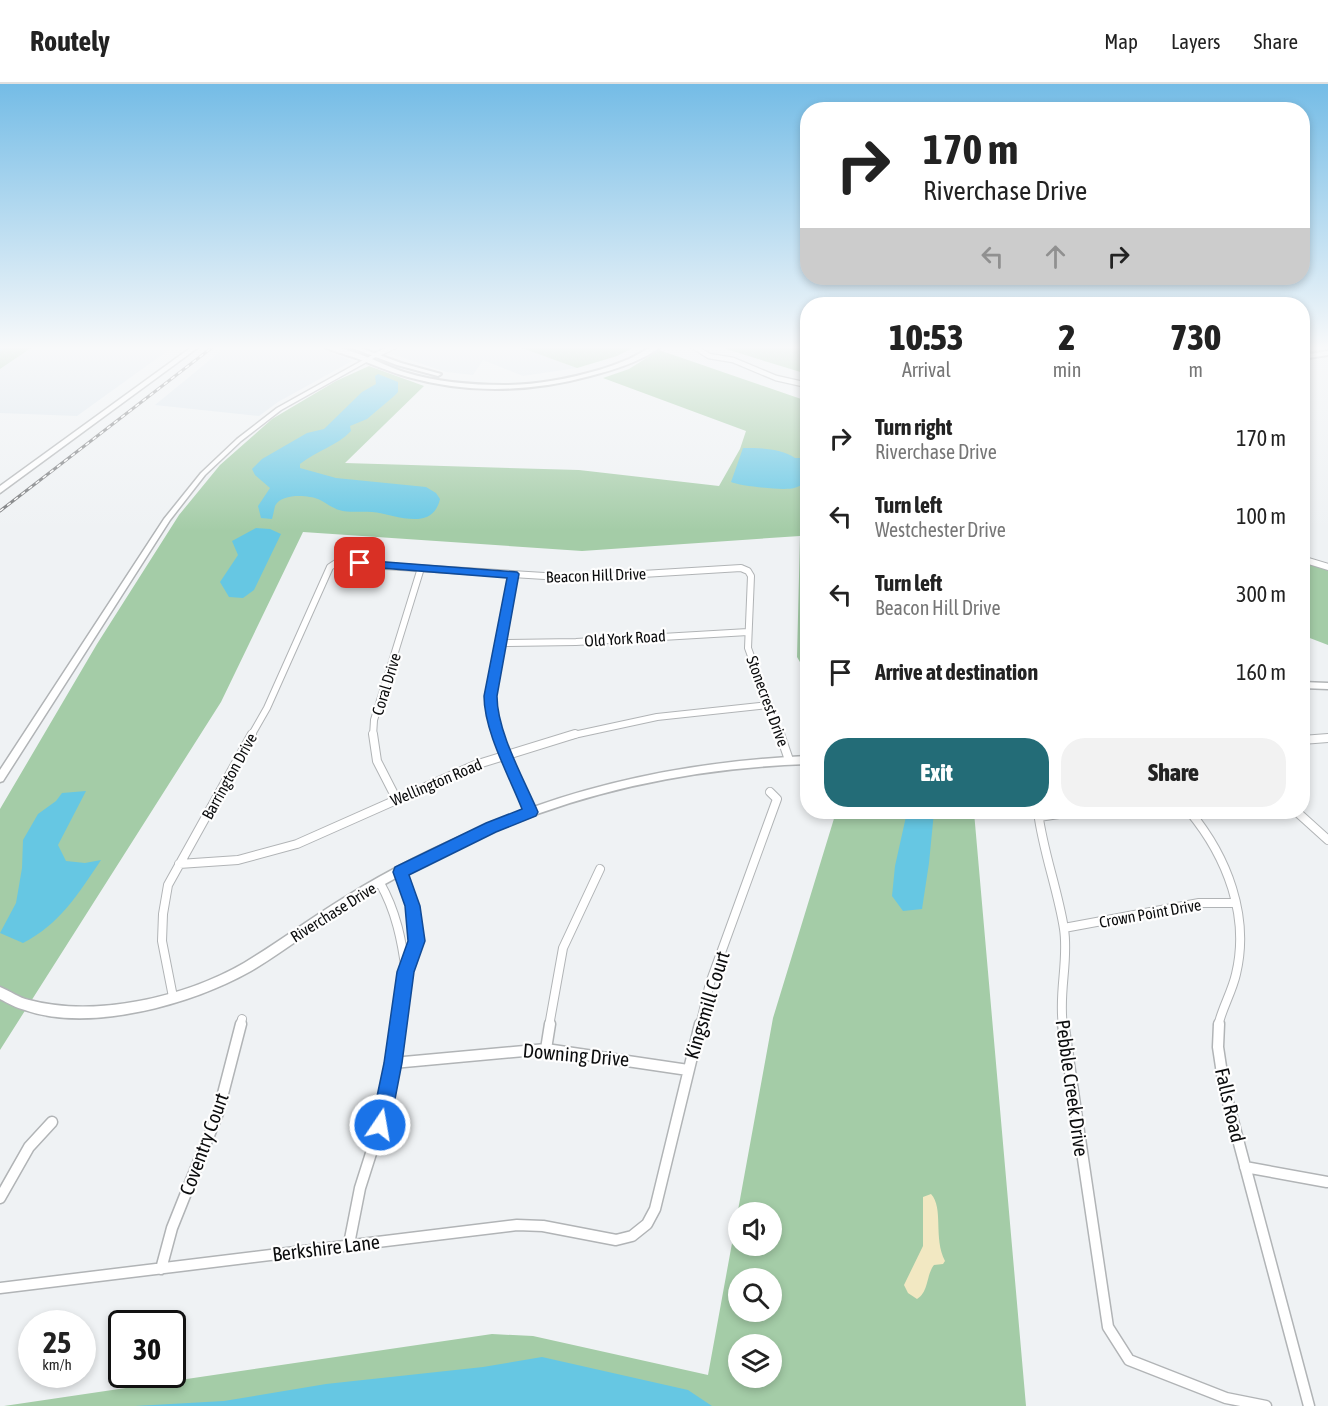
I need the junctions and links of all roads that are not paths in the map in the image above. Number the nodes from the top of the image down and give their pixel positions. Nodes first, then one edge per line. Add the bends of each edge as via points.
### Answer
1 (103, 408) edge
2 (104, 408) edge
3 (281, 408) edge
4 (0, 481) edge
5 (11, 482) junction
6 (0, 490) edge
7 (1310, 561) edge
8 (336, 563) joint
9 (1328, 567) edge
10 (421, 568) junction
11 (748, 571) joint
12 (513, 574) junction
13 (748, 632) junction
14 (501, 643) junction
15 (1310, 685) edge
16 (1328, 686) edge
17 (769, 705) junction
18 (1328, 738) edge
19 (1310, 739) edge
20 (506, 754) junction
21 (789, 760) junction
22 (800, 760) edge
23 (0, 778) edge
24 (770, 792) dead end
25 (396, 798) junction
26 (531, 812) junction
27 (1039, 819) edge
28 (1197, 819) edge
29 (1305, 819) edge
30 (1327, 837) edge
31 (179, 864) junction
32 (600, 869) dead end
33 (401, 872) junction
34 (380, 883) junction
35 (1236, 903) junction
36 (1064, 928) junction
37 (406, 972) junction
38 (0, 993) edge
39 (173, 997) junction
40 (242, 1018) dead end
41 (546, 1048) junction
42 (393, 1063) junction
43 (688, 1070) junction
44 (52, 1122) dead end
45 (1245, 1167) junction
46 (1327, 1182) edge
47 (0, 1198) edge
48 (647, 1224) joint
49 (349, 1244) junction
50 (161, 1269) junction
51 (0, 1288) edge
52 (1266, 1406) edge
53 (1309, 1406) edge

1 - 4 main road
2 - 5 main road
3 - 23 street via 203,474 167,519
4 - 5 main road
5 - 6 main road
7 - 9 street
8 - 10 street, Beacon Hill Drive
8 - 31 street, Barrington Drive via 330,567 267,708
10 - 12 street, Beacon Hill Drive
10 - 25 street, Coral Drive via 374,720 375,760
11 - 12 street, Beacon Hill Drive via 730,568 577,578
11 - 13 street, Stonecrest Drive
12 - 14 street
13 - 14 street, Old York Road
13 - 17 street, Stonecrest Drive via 748,648
14 - 20 street via 490,709
15 - 16 street
17 - 20 street, Wellington Road via 628,722
17 - 21 street, Stonecrest Drive
18 - 19 street
20 - 25 street, Wellington Road
20 - 26 street
21 - 22 street, Riverchase Drive
21 - 26 street, Riverchase Drive via 645,779
24 - 43 street, Kingsmill Court via 777,800 710,983
25 - 31 street, Wellington Road via 327,831 270,852 238,860
26 - 33 street, Riverchase Drive via 491,827
27 - 36 street, Pebble Creek Drive
28 - 35 street, Falls Road via 1217,851
29 - 30 street
31 - 39 street, Barrington Drive via 168,885 161,921 166,975
32 - 41 street via 563,948
33 - 34 street, Riverchase Drive
33 - 37 street via 412,906 417,941
34 - 37 street via 401,937
34 - 39 street, Riverchase Drive via 245,968
35 - 36 street, Crown Point Drive via 1199,903
35 - 45 street, Falls Road via 1242,936 1234,985 1219,1023 1218,1045 1224,1087
36 - 52 street, Pebble Creek Drive via 1061,1011 1108,1327 1130,1360 1226,1398
37 - 42 street
38 - 39 street, Riverchase Drive via 42,1010 82,1014
40 - 50 street, Coventry Court via 218,1113 172,1228
41 - 42 street, Downing Drive
41 - 43 street, Downing Drive
42 - 49 street
43 - 48 street, Kingsmill Court via 655,1209
44 - 47 street via 29,1148
45 - 46 street
45 - 53 street, Falls Road
48 - 49 street, Berkshire Lane via 633,1236 616,1240 517,1225
49 - 50 street, Berkshire Lane
50 - 51 street, Berkshire Lane

